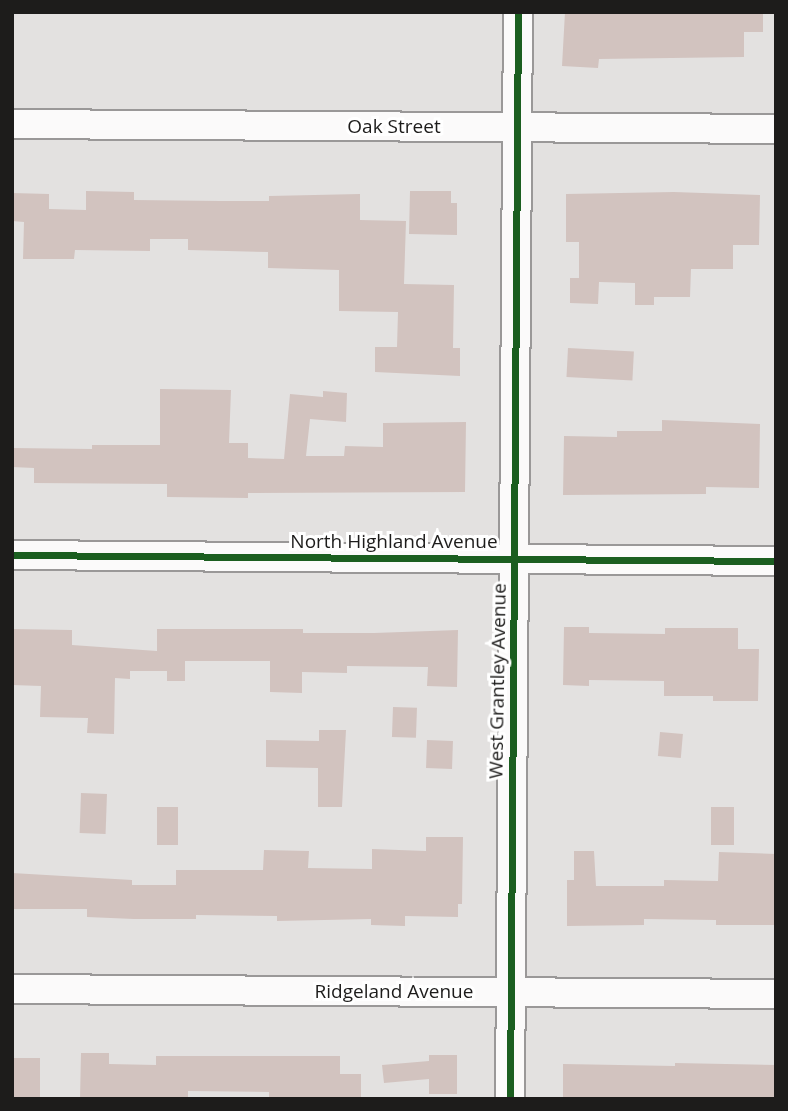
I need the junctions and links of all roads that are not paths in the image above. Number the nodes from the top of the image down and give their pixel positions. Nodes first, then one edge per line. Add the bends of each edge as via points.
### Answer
1 (518, 12) edge
2 (12, 124) edge
3 (516, 128) junction
4 (776, 129) edge
5 (12, 555) edge
6 (516, 558) junction
7 (776, 561) edge
8 (12, 989) edge
9 (511, 993) junction
10 (776, 994) edge
11 (510, 1099) edge

1 - 3 street, West Grantley Avenue
2 - 3 street, Oak Street
3 - 4 street, Oak Street
3 - 6 street, West Grantley Avenue
5 - 6 street, North Highland Avenue
6 - 7 street, North Highland Avenue
6 - 9 street, West Grantley Avenue
8 - 9 street, Ridgeland Avenue
9 - 10 street, Ridgeland Avenue
9 - 11 street, West Grantley Avenue

